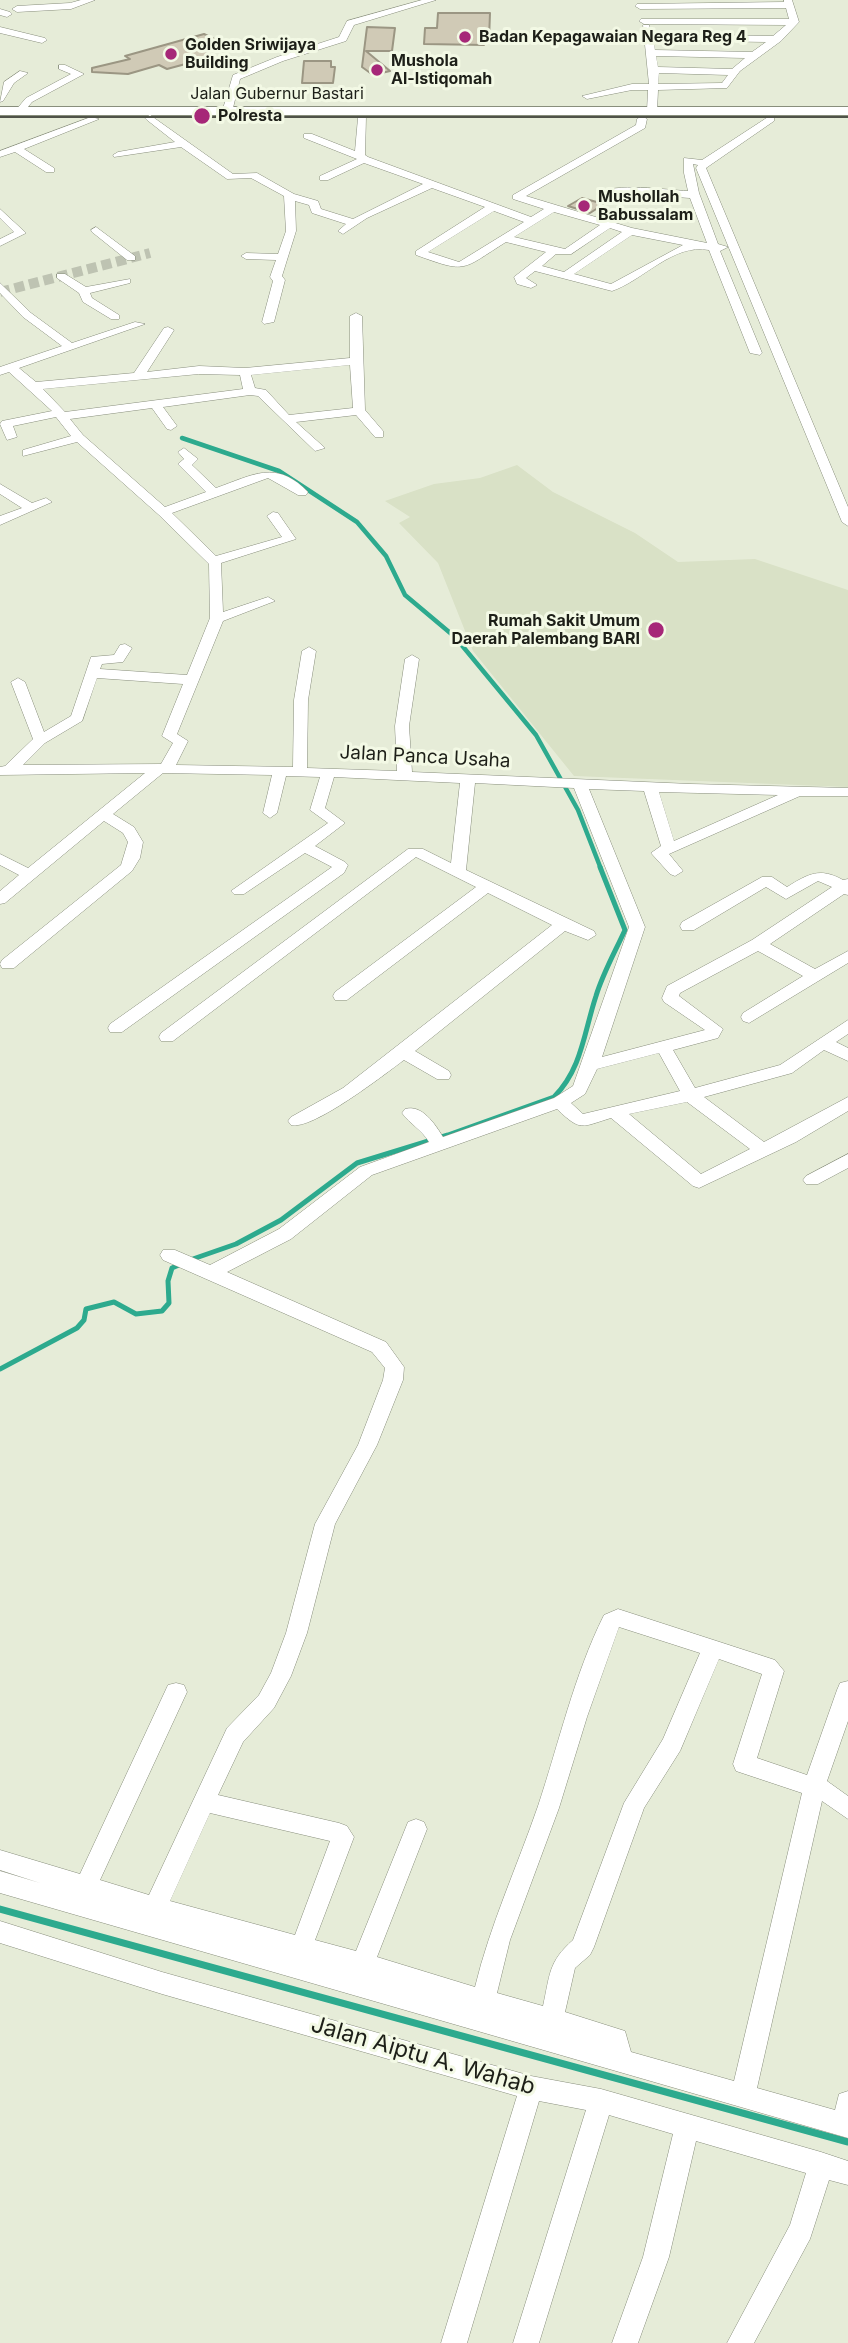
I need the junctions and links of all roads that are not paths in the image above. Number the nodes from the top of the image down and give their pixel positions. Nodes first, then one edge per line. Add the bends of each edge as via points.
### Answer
1 (33, 0) edge
2 (91, 0) edge
3 (397, 0) edge
4 (432, 0) edge
5 (640, 3) edge
6 (676, 3) edge
7 (711, 3) edge
8 (746, 3) edge
9 (789, 3) edge
10 (411, 6) junction
11 (764, 6) junction
12 (17, 9) junction
13 (3, 16) edge
14 (644, 21) junction
15 (767, 21) junction
16 (794, 22) junction
17 (0, 30) edge
18 (648, 37) junction
19 (779, 39) junction
20 (42, 40) dead end
21 (651, 53) junction
22 (753, 55) junction
23 (62, 67) dead end
24 (654, 70) junction
25 (733, 72) junction
26 (23, 73) dead end
27 (654, 88) junction
28 (587, 96) dead end
29 (0, 99) edge
30 (0, 111) edge
31 (20, 111) junction
32 (227, 111) junction
33 (49, 114) junction
34 (521, 115) junction
35 (647, 115) junction
36 (848, 116) edge
37 (363, 117) junction
38 (0, 118) edge
39 (94, 118) junction
40 (150, 118) junction
41 (771, 119) junction
42 (752, 120) junction
43 (308, 136) dead end
44 (183, 144) junction
45 (16, 148) junction
46 (0, 154) edge
47 (118, 155) dead end
48 (362, 158) junction
49 (688, 160) junction
50 (704, 163) junction
51 (50, 170) dead end
52 (324, 178) dead end
53 (432, 184) junction
54 (601, 194) dead end
55 (695, 195) junction
56 (289, 196) junction
57 (491, 208) junction
58 (553, 208) junction
59 (0, 212) edge
60 (532, 221) junction
61 (352, 222) junction
62 (609, 224) junction
63 (96, 230) dead end
64 (630, 230) junction
65 (343, 231) dead end
66 (504, 239) junction
67 (0, 243) edge
68 (696, 244) junction
69 (734, 247) junction
70 (714, 248) junction
71 (554, 251) junction
72 (246, 256) dead end
73 (282, 257) junction
74 (131, 258) dead end
75 (534, 267) junction
76 (61, 276) dead end
77 (565, 276) junction
78 (126, 281) dead end
79 (531, 285) dead end
80 (0, 286) edge
81 (84, 291) junction
82 (356, 316) dead end
83 (115, 317) dead end
84 (268, 322) dead end
85 (139, 324) dead end
86 (168, 330) dead end
87 (71, 347) junction
88 (756, 353) dead end
89 (356, 361) junction
90 (6, 370) edge
91 (245, 372) junction
92 (138, 376) junction
93 (34, 386) junction
94 (248, 391) junction
95 (118, 394) junction
96 (155, 404) junction
97 (359, 411) junction
98 (61, 415) junction
99 (286, 419) junction
100 (171, 426) dead end
101 (380, 434) dead end
102 (11, 436) dead end
103 (79, 438) junction
104 (319, 447) dead end
105 (184, 452) dead end
106 (27, 453) dead end
107 (0, 488) edge
108 (303, 492) dead end
109 (214, 493) junction
110 (46, 502) dead end
111 (31, 508) junction
112 (163, 512) junction
113 (273, 516) dead end
114 (0, 521) edge
115 (848, 522) edge
116 (213, 561) junction
117 (268, 601) dead end
118 (217, 618) junction
119 (125, 648) dead end
120 (309, 651) dead end
121 (412, 659) dead end
122 (90, 673) junction
123 (192, 680) junction
124 (18, 682) dead end
125 (40, 740) junction
126 (163, 769) junction
127 (5, 771) edge
128 (280, 771) junction
129 (300, 771) junction
130 (329, 772) junction
131 (405, 775) junction
132 (468, 778) junction
133 (577, 783) junction
134 (650, 786) junction
135 (799, 792) junction
136 (848, 792) edge
137 (270, 813) dead end
138 (104, 815) junction
139 (304, 847) junction
140 (669, 848) junction
141 (0, 859) edge
142 (675, 871) dead end
143 (458, 872) junction
144 (30, 875) junction
145 (486, 887) junction
146 (846, 887) edge
147 (239, 891) dead end
148 (0, 899) edge
149 (563, 924) junction
150 (688, 926) dead end
151 (587, 935) dead end
152 (758, 944) junction
153 (848, 956) edge
154 (8, 964) dead end
155 (815, 976) junction
156 (341, 996) dead end
157 (749, 1017) dead end
158 (848, 1026) edge
159 (116, 1028) dead end
160 (167, 1037) dead end
161 (823, 1043) junction
162 (663, 1046) junction
163 (403, 1052) junction
164 (848, 1055) edge
165 (591, 1065) junction
166 (443, 1075) dead end
167 (690, 1095) junction
168 (560, 1102) junction
169 (848, 1103) edge
170 (614, 1111) junction
171 (411, 1113) dead end
172 (297, 1121) dead end
173 (434, 1138) junction
174 (763, 1150) junction
175 (848, 1160) edge
176 (813, 1180) dead end
177 (713, 1648) junction
178 (848, 1690) edge
179 (176, 1692) dead end
180 (814, 1787) junction
181 (203, 1801) junction
182 (848, 1809) edge
183 (416, 1829) dead end
184 (0, 1860) edge
185 (0, 1882) edge
186 (86, 1887) junction
187 (155, 1908) junction
188 (0, 1932) edge
189 (301, 1948) junction
190 (363, 1964) junction
191 (482, 2001) junction
192 (551, 2020) junction
193 (621, 2060) junction
194 (531, 2088) junction
195 (743, 2096) junction
196 (601, 2101) junction
197 (847, 2118) edge
198 (687, 2126) junction
199 (821, 2164) junction
200 (848, 2173) edge
201 (454, 2343) edge
202 (526, 2343) edge
203 (625, 2343) edge
204 (740, 2343) edge

1 - 12 street
2 - 12 street
3 - 10 street
4 - 10 street
5 - 6 street
5 - 14 street
6 - 7 street
7 - 8 street
8 - 11 street
9 - 11 street
9 - 16 street
10 - 32 street via 350,23 343,39 236,77
11 - 15 street
12 - 13 street
14 - 15 street
14 - 18 street
15 - 16 street
15 - 19 street via 770,33
16 - 19 street
17 - 20 street
18 - 19 street
18 - 21 street
19 - 22 street
21 - 22 street
21 - 24 street
22 - 25 street
23 - 31 street via 79,74 29,100
24 - 25 street
24 - 27 street
25 - 27 street via 729,82 716,88
26 - 29 street via 9,82
27 - 28 street
27 - 35 street
30 - 31 highway, Jalan Gubernur Bastari
31 - 33 highway, Jalan Gubernur Bastari
32 - 33 highway, Jalan Gubernur Bastari
32 - 34 highway, Jalan Gubernur Bastari
33 - 38 highway, Jalan Gubernur Bastari
33 - 39 highway, Jalan Gubernur Bastari
34 - 35 highway, Jalan Gubernur Bastari
34 - 37 highway, Jalan Gubernur Bastari
35 - 36 highway, Jalan Gubernur Bastari via 827,111
35 - 42 highway, Jalan Gubernur Bastari
35 - 58 street via 641,126 517,197
36 - 41 highway, Jalan Gubernur Bastari
37 - 40 highway, Jalan Gubernur Bastari
37 - 48 street
39 - 40 highway, Jalan Gubernur Bastari
39 - 45 street
40 - 44 street
41 - 42 highway, Jalan Gubernur Bastari
41 - 50 street
42 - 49 street
43 - 48 street
44 - 47 street
44 - 56 street via 231,177 253,175
45 - 46 street
45 - 51 street
48 - 52 street
48 - 53 street
49 - 50 street
49 - 55 street
50 - 69 street via 701,168
53 - 57 street
53 - 61 street
54 - 55 street
55 - 70 street
56 - 61 street via 306,199 314,203 316,211
56 - 73 street via 291,230
57 - 60 street
57 - 66 street via 420,253 455,267
58 - 60 street
58 - 62 street
59 - 67 street via 21,233
60 - 66 street
61 - 65 street
62 - 64 street
62 - 71 street via 568,252
63 - 74 street
64 - 68 street
64 - 77 street
66 - 71 street
68 - 70 street
68 - 77 street via 676,251 618,287
69 - 70 street
69 - 115 street
70 - 88 street
71 - 75 street
72 - 73 street
73 - 84 street
75 - 77 street
75 - 79 street via 519,279
76 - 81 street
78 - 81 street
80 - 87 street via 27,315
81 - 83 street via 85,298
82 - 89 street
85 - 87 street
86 - 92 street
87 - 90 street
89 - 91 street
89 - 97 street
90 - 93 street
91 - 92 street
91 - 94 street
92 - 95 street
93 - 95 street
93 - 98 street
94 - 96 street
94 - 99 street via 262,393
95 - 96 street
95 - 98 street
96 - 100 street
97 - 99 street
97 - 101 street
98 - 102 street via 6,424
98 - 103 street
99 - 104 street
103 - 106 street
103 - 112 street
105 - 109 street via 191,459 184,464
107 - 111 street
108 - 109 street via 270,474
109 - 112 street
110 - 111 street
111 - 114 street
112 - 116 street
113 - 116 street via 290,539
116 - 118 street
117 - 118 street
118 - 123 street
119 - 122 street via 118,659 96,660
120 - 129 street via 301,700
121 - 131 street via 402,726
122 - 123 street
122 - 125 street via 80,713
123 - 126 street via 169,736 181,741
124 - 125 street
125 - 127 street
126 - 127 street, Jalan Panca Usaha
126 - 128 street, Jalan Panca Usaha
126 - 138 street
128 - 129 street, Jalan Panca Usaha
128 - 137 street
129 - 130 street, Jalan Panca Usaha
130 - 131 street, Jalan Panca Usaha
130 - 139 street via 317,810 338,823
131 - 132 street, Jalan Panca Usaha
132 - 133 street, Jalan Panca Usaha
132 - 143 street
133 - 134 street, Jalan Panca Usaha
133 - 165 street via 637,927
134 - 135 street, Jalan Panca Usaha
134 - 140 street
135 - 136 street, Jalan Panca Usaha
135 - 140 street
138 - 144 street
138 - 154 street via 124,826 138,844 127,868
139 - 147 street
139 - 159 street via 340,865 340,870
140 - 142 street via 659,854
141 - 144 street
143 - 145 street
143 - 160 street via 413,852
144 - 148 street
145 - 149 street
145 - 156 street
146 - 150 street via 816,876 786,894 768,880
146 - 152 street
149 - 151 street
149 - 163 street
152 - 155 street
152 - 162 street via 673,990 670,998 715,1028 706,1036
153 - 155 street
155 - 157 street
158 - 161 street
161 - 164 street
161 - 167 street via 786,1069
162 - 165 street
162 - 167 street
163 - 166 street
163 - 172 street via 349,1092
165 - 168 street via 579,1090
167 - 170 street
167 - 174 street
168 - 170 street via 580,1121
168 - 173 street
169 - 174 street
170 - 174 street via 699,1182
171 - 173 street
173 - 181 street via 366,1171 285,1234 185,1263 379,1347 395,1367 363,1455 328,1515 299,1627 276,1683 266,1702 240,1728
175 - 176 street
177 - 180 street via 768,1666 774,1674 744,1764
177 - 191 street via 618,1618 611,1621 498,1940
177 - 192 street via 672,1744 635,1802 582,1947 565,1962
178 - 180 street
179 - 186 street
180 - 182 street
180 - 195 street
181 - 187 street
181 - 189 street via 343,1837
183 - 190 street
184 - 186 street
185 - 193 street
186 - 187 street
187 - 189 street
188 - 194 street, Jalan Aiptu A. Wahab
189 - 190 street
190 - 191 street
191 - 192 street
192 - 193 street via 612,2036 620,2045
193 - 195 street
194 - 196 street, Jalan Aiptu A. Wahab
194 - 201 street
195 - 197 street
196 - 198 street, Jalan Aiptu A. Wahab
196 - 202 street
198 - 199 street, Jalan Aiptu A. Wahab
198 - 203 street via 656,2257
199 - 200 street, Jalan Aiptu A. Wahab
199 - 204 street via 801,2230

